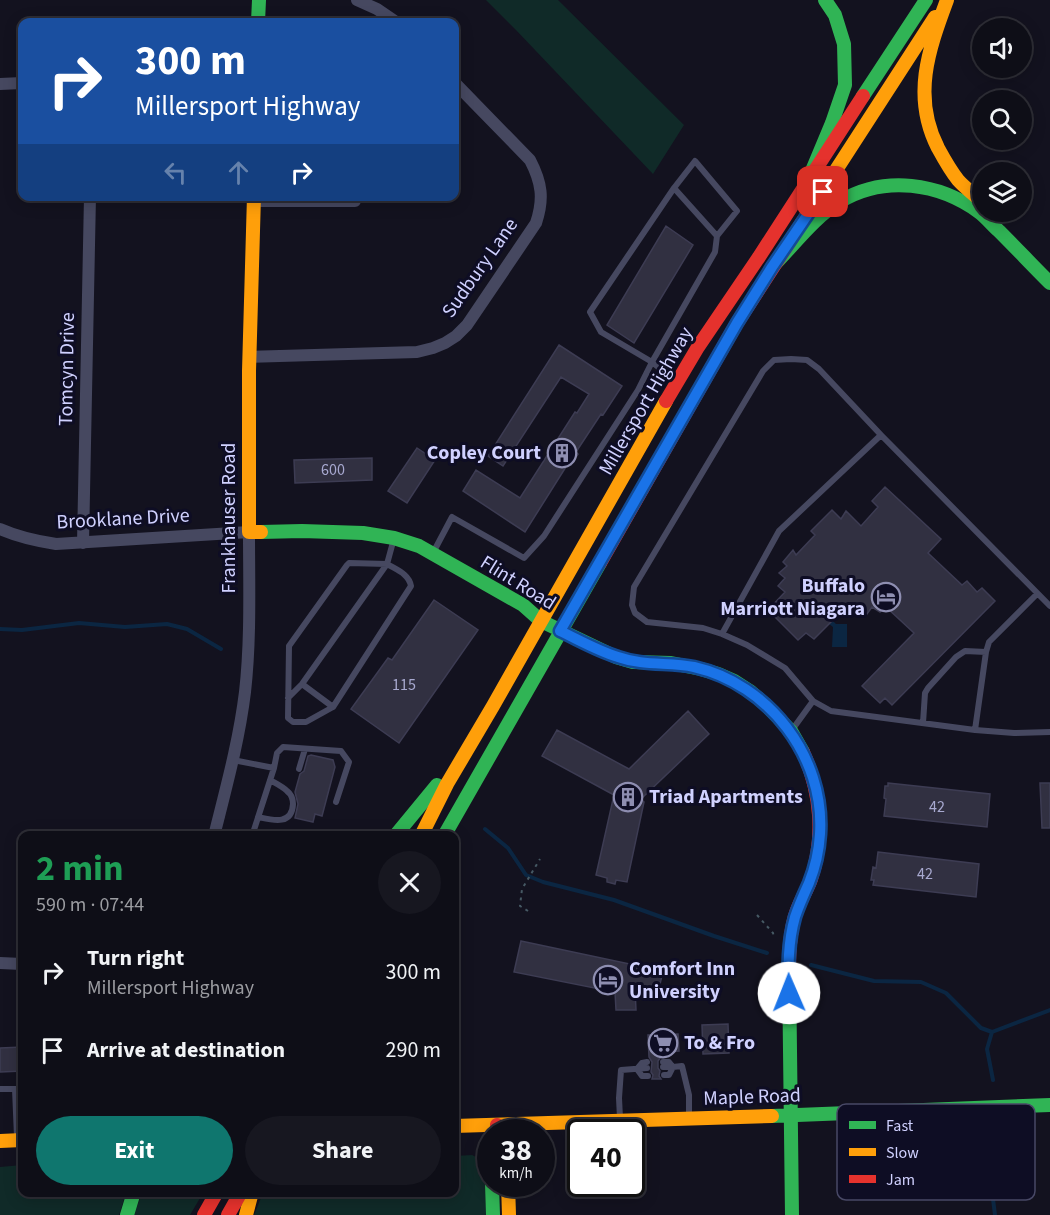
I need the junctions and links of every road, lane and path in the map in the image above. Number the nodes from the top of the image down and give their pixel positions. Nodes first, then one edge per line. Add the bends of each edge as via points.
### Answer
1 (259, 0) edge
2 (357, 0) edge
3 (825, 0) edge
4 (927, 0) edge
5 (946, 0) edge
6 (258, 18) edge
7 (390, 18) edge
8 (18, 83) edge
9 (0, 84) edge
10 (459, 87) edge
11 (809, 178) junction
12 (674, 188) junction
13 (972, 192) edge
14 (90, 201) edge
15 (254, 201) edge
16 (1003, 222) edge
17 (717, 236) junction
18 (1050, 266) edge
19 (772, 267) junction
20 (1050, 283) edge
21 (249, 357) junction
22 (652, 362) junction
23 (677, 382) junction
24 (881, 435) junction
25 (0, 529) edge
26 (249, 532) junction
27 (394, 538) junction
28 (83, 543) junction
29 (433, 554) junction
30 (387, 564) junction
31 (1037, 594) junction
32 (1050, 606) edge
33 (540, 621) junction
34 (560, 631) junction
35 (722, 634) junction
36 (986, 652) junction
37 (302, 684) junction
38 (288, 698) junction
39 (813, 701) junction
40 (333, 707) junction
41 (923, 723) junction
42 (975, 730) junction
43 (791, 732) junction
44 (1050, 732) edge
45 (305, 749) junction
46 (466, 751) junction
47 (232, 760) junction
48 (274, 768) junction
49 (299, 769) dead end
50 (270, 780) junction
51 (336, 802) dead end
52 (258, 817) junction
53 (215, 831) edge
54 (254, 831) edge
55 (399, 831) edge
56 (424, 831) edge
57 (447, 831) edge
58 (540, 859) dead end
59 (528, 911) dead end
60 (757, 915) dead end
61 (775, 941) dead end
62 (0, 963) edge
63 (18, 964) edge
64 (663, 1064) dead end
65 (647, 1065) dead end
66 (672, 1067) junction
67 (637, 1070) junction
68 (664, 1075) dead end
69 (648, 1076) dead end
70 (0, 1089) edge
71 (15, 1089) joint
72 (1050, 1104) edge
73 (1035, 1105) edge
74 (837, 1113) edge
75 (791, 1115) junction
76 (620, 1119) edge
77 (689, 1119) junction
78 (18, 1120) edge
79 (645, 1120) edge
80 (459, 1126) edge
81 (477, 1128) edge
82 (18, 1140) edge
83 (0, 1141) edge
84 (132, 1197) edge
85 (214, 1197) edge
86 (238, 1197) edge
87 (251, 1197) edge
88 (492, 1197) edge
89 (508, 1197) edge
90 (127, 1215) edge
91 (204, 1215) edge
92 (228, 1215) edge
93 (246, 1215) edge
94 (493, 1215) edge
95 (509, 1215) edge
96 (792, 1215) edge

1 - 6 main road
2 - 7 street
3 - 11 main road via 835,15 844,44 845,85
4 - 11 main road, Millersport Highway
5 - 13 main road via 925,67 924,113 938,148 956,177
5 - 19 main road, Millersport Highway
8 - 9 street
10 - 21 street, Sudbury Lane via 530,160 542,198 536,223 472,319 445,343 417,352
11 - 23 main road, Millersport Highway
12 - 17 lane
12 - 17 lane via 695,161 737,211
12 - 22 lane via 591,312 601,332
14 - 28 street, Tomcyn Drive
15 - 21 main road, Frankhauser Road
16 - 18 main road
17 - 22 lane via 715,252
19 - 20 main road via 821,216 842,201 861,191 904,184 934,189 980,213
19 - 34 main road, Millersport Highway
21 - 26 main road, Frankhauser Road
22 - 23 lane
22 - 29 lane via 544,536 524,558 453,517
23 - 33 main road, Millersport Highway
24 - 31 lane
24 - 35 lane via 779,531
24 - 35 lane via 807,360 774,360 763,371 632,595 635,613 647,622 692,626
25 - 28 street, Brooklane Drive via 32,540
26 - 27 main road, Flint Road via 339,531
26 - 28 street, Brooklane Drive
26 - 47 street, Frankhauser Road via 248,655
27 - 29 main road, Flint Road
27 - 30 lane
29 - 33 main road, Flint Road via 523,605
30 - 37 lane
30 - 38 lane via 347,565 290,646
30 - 40 lane via 407,576 411,586
31 - 32 lane
31 - 36 lane via 989,642
33 - 34 main road, Flint Road
33 - 46 main road, Millersport Highway
34 - 43 main road, Flint Road via 616,657 671,663 718,674 751,692
34 - 57 main road, Millersport Highway
35 - 39 lane via 785,668
36 - 41 lane via 965,651 928,688
36 - 42 lane
37 - 38 lane
37 - 40 lane
38 - 40 lane via 288,718 293,722 306,722
39 - 41 lane via 831,711
39 - 43 lane
41 - 42 lane
42 - 44 lane
43 - 75 main road, Flint Road via 809,766 820,822 814,868 796,914 789,946
45 - 48 lane via 283,747 277,753
45 - 49 lane
45 - 51 lane via 341,752 349,762
46 - 55 main road
46 - 56 main road, Millersport Highway
47 - 48 lane
47 - 53 street, Frankhauser Road
48 - 50 lane
50 - 52 lane
50 - 52 lane via 288,791 292,798 291,814 277,820
52 - 54 lane
58 - 59 path via 522,889 520,906
60 - 61 path
62 - 63 street
64 - 66 lane via 669,1062
65 - 67 lane via 642,1063
66 - 68 lane via 669,1075
66 - 77 lane via 682,1066
67 - 69 lane
67 - 76 lane via 621,1070
70 - 71 lane
71 - 78 lane
72 - 73 main road, Maple Road
74 - 75 main road, Maple Road
75 - 77 main road, Maple Road
75 - 96 main road, Flint Road
77 - 79 main road, Maple Road
80 - 81 main road, Maple Road
82 - 83 main road
84 - 90 main road
85 - 91 main road
86 - 92 main road
87 - 93 main road
88 - 94 main road
89 - 95 main road

